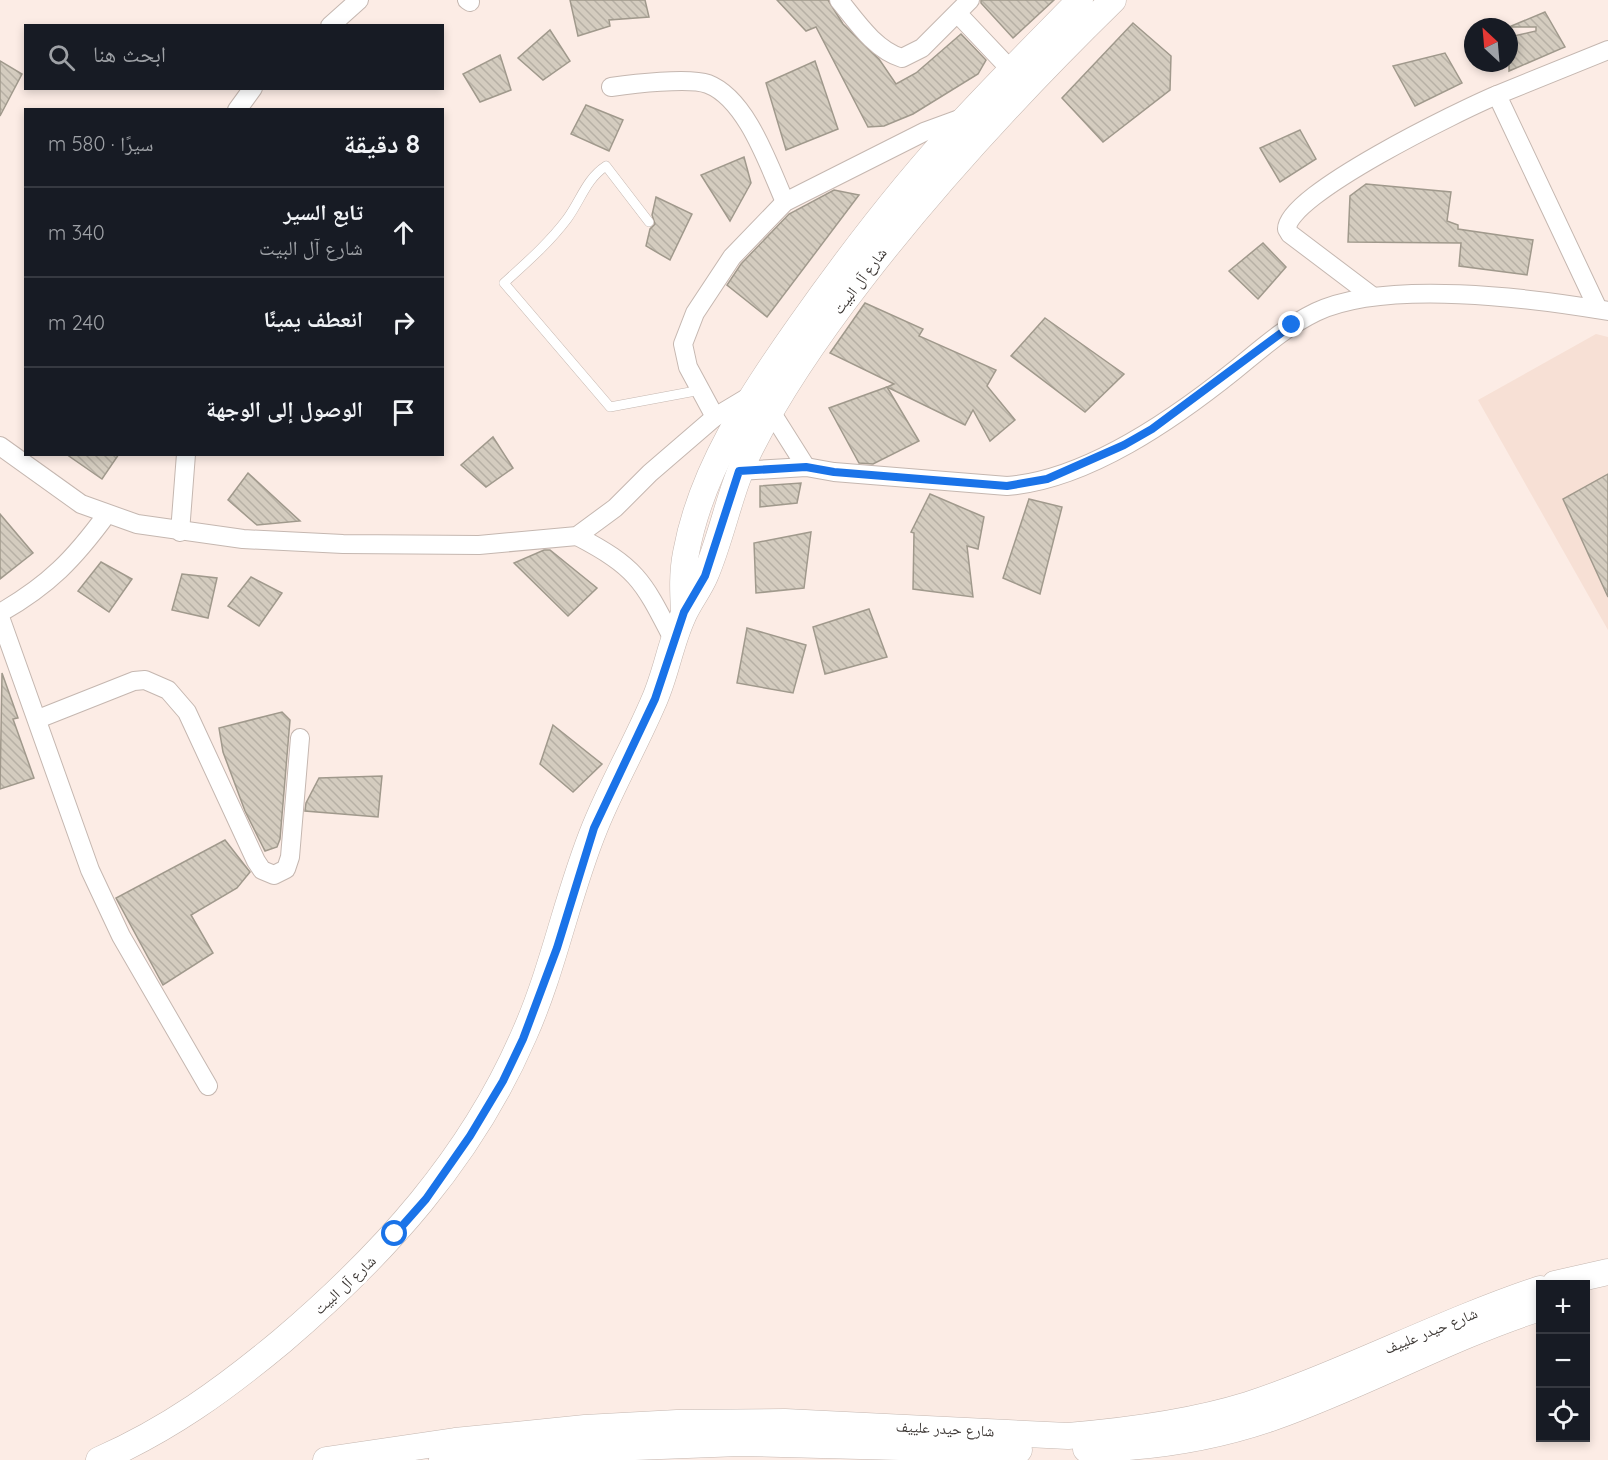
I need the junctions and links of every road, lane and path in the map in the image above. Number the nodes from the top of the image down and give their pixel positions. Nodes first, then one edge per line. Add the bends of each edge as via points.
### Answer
1 (359, 0) edge
2 (839, 0) edge
3 (970, 0) edge
4 (1080, 0) edge
5 (1113, 0) edge
6 (958, 14) junction
7 (332, 24) edge
8 (1608, 50) edge
9 (1011, 70) junction
10 (611, 87) dead end
11 (252, 90) edge
12 (1497, 95) junction
13 (238, 108) edge
14 (967, 117) junction
15 (785, 202) junction
16 (649, 222) dead end
17 (1372, 296) junction
18 (1603, 310) edge
19 (793, 354) junction
20 (701, 390) junction
21 (760, 403) junction
22 (715, 417) junction
23 (0, 446) edge
24 (186, 456) edge
25 (806, 467) junction
26 (739, 471) junction
27 (107, 514) junction
28 (180, 532) junction
29 (577, 536) junction
30 (684, 612) junction
31 (0, 615) edge
32 (674, 640) junction
33 (38, 719) junction
34 (300, 738) dead end
35 (208, 1086) dead end
36 (1608, 1272) edge
37 (1573, 1280) edge
38 (1608, 1289) edge
39 (1536, 1291) edge
40 (1590, 1293) edge
41 (1536, 1310) edge
42 (140, 1442) junction
43 (782, 1452) edge
44 (99, 1460) edge
45 (122, 1460) edge
46 (326, 1460) edge
47 (434, 1460) edge

1 - 7 street
2 - 6 street via 879,45 902,58 922,48
3 - 6 street
4 - 9 street, شارع آل البيت
5 - 19 street, شارع آل البيت via 967,150
6 - 9 street
8 - 12 street
9 - 14 street, شارع آل البيت
10 - 15 street via 643,82 696,83 719,91 742,114
11 - 13 street
12 - 17 street via 1365,163 1304,202 1289,218 1290,234
12 - 18 street
14 - 15 street via 924,132
14 - 19 street, شارع آل البيت via 835,276
15 - 20 street via 732,257 686,330 685,357
16 - 20 lane via 606,166 594,174 567,218 535,255 504,283 610,407
17 - 18 street via 1477,296
17 - 25 street via 1317,311 1292,325 1152,429 1047,479 1007,486
19 - 21 street, شارع آل البيت
20 - 22 street
21 - 22 street
21 - 25 street
21 - 26 street, شارع آل البيت
21 - 30 street, شارع آل البيت via 721,454 692,526 683,575
22 - 29 street via 615,508
23 - 27 street via 81,504
24 - 28 street
25 - 26 street
26 - 30 street, شارع آل البيت via 705,576
27 - 28 street
27 - 31 street via 62,570
28 - 29 street via 288,541 440,546
29 - 32 street via 635,572
30 - 32 street, شارع آل البيت
31 - 33 street
32 - 42 street, شارع آل البيت via 655,699 594,828 539,1000 503,1081 464,1145 426,1199 328,1302 210,1399
33 - 34 street via 134,681 155,682 168,690 187,712 256,861 262,870 274,874 285,869 290,857
33 - 35 street via 107,910
36 - 37 street
38 - 40 street
39 - 46 street, شارع حيدر علييف via 1247,1405 1195,1419 1106,1433 1050,1435 785,1422 676,1423 455,1441
41 - 43 street, شارع حيدر علييف via 1275,1417 1187,1441 1123,1449
42 - 44 street, شارع آل البيت
42 - 45 street, شارع آل البيت
43 - 47 street, شارع حيدر علييف via 740,1443

